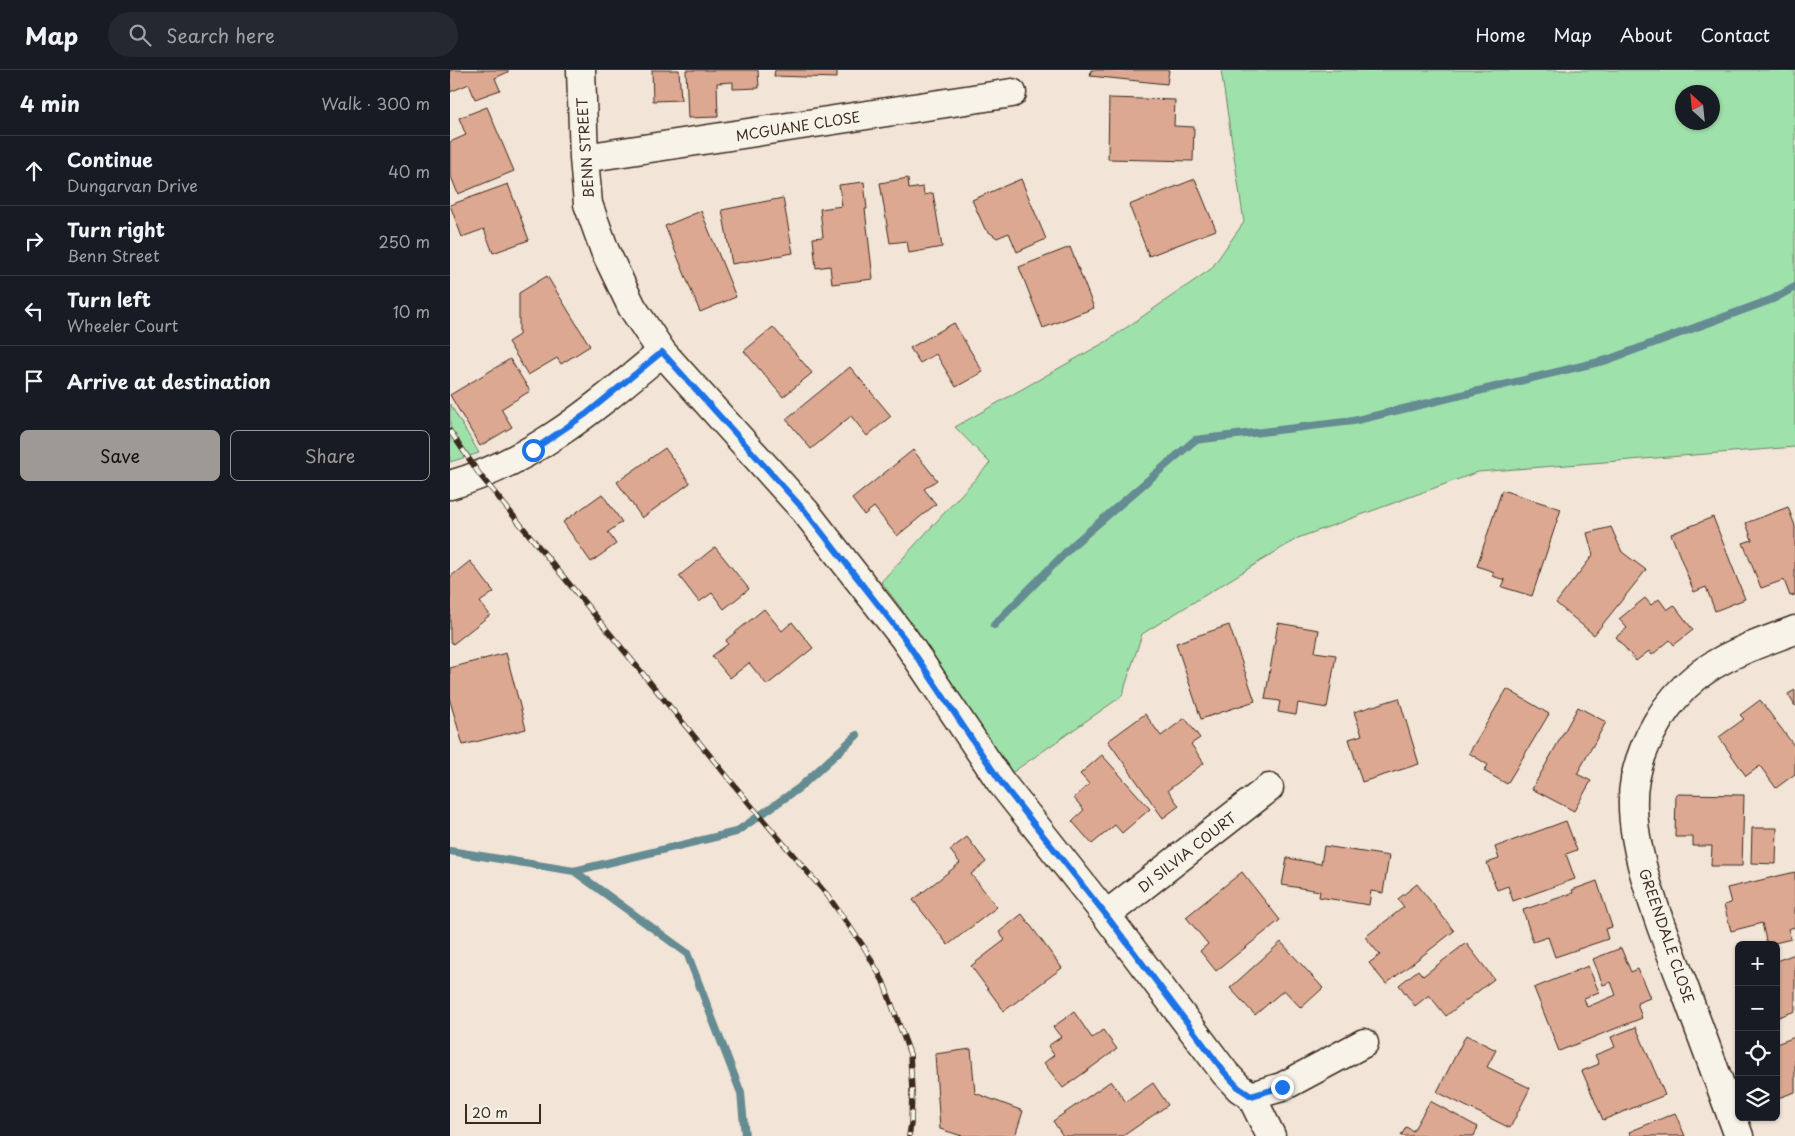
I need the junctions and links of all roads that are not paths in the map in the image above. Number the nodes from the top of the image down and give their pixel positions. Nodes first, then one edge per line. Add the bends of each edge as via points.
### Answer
1 (581, 70) edge
2 (1012, 94) dead end
3 (584, 158) junction
4 (662, 352) junction
5 (450, 485) edge
6 (1795, 630) edge
7 (1269, 788) dead end
8 (1106, 915) junction
9 (1364, 1043) dead end
10 (1251, 1096) junction
11 (1271, 1136) edge
12 (1739, 1136) edge

1 - 3 street, BENN STREET
2 - 3 street, MCGUANE CLOSE
3 - 4 street, BENN STREET via 588,204 605,251 632,307
4 - 5 street via 586,414 533,450 505,465
4 - 8 street, BENN STREET via 811,518 904,638 1000,781
6 - 12 street, GREENDALE CLOSE via 1720,660 1696,677 1674,699 1655,726 1642,753 1635,780 1633,809 1645,874
7 - 8 street, DI SILVIA COURT
8 - 10 street, BENN STREET via 1225,1073
9 - 10 street via 1282,1087
10 - 11 street, BENN STREET

